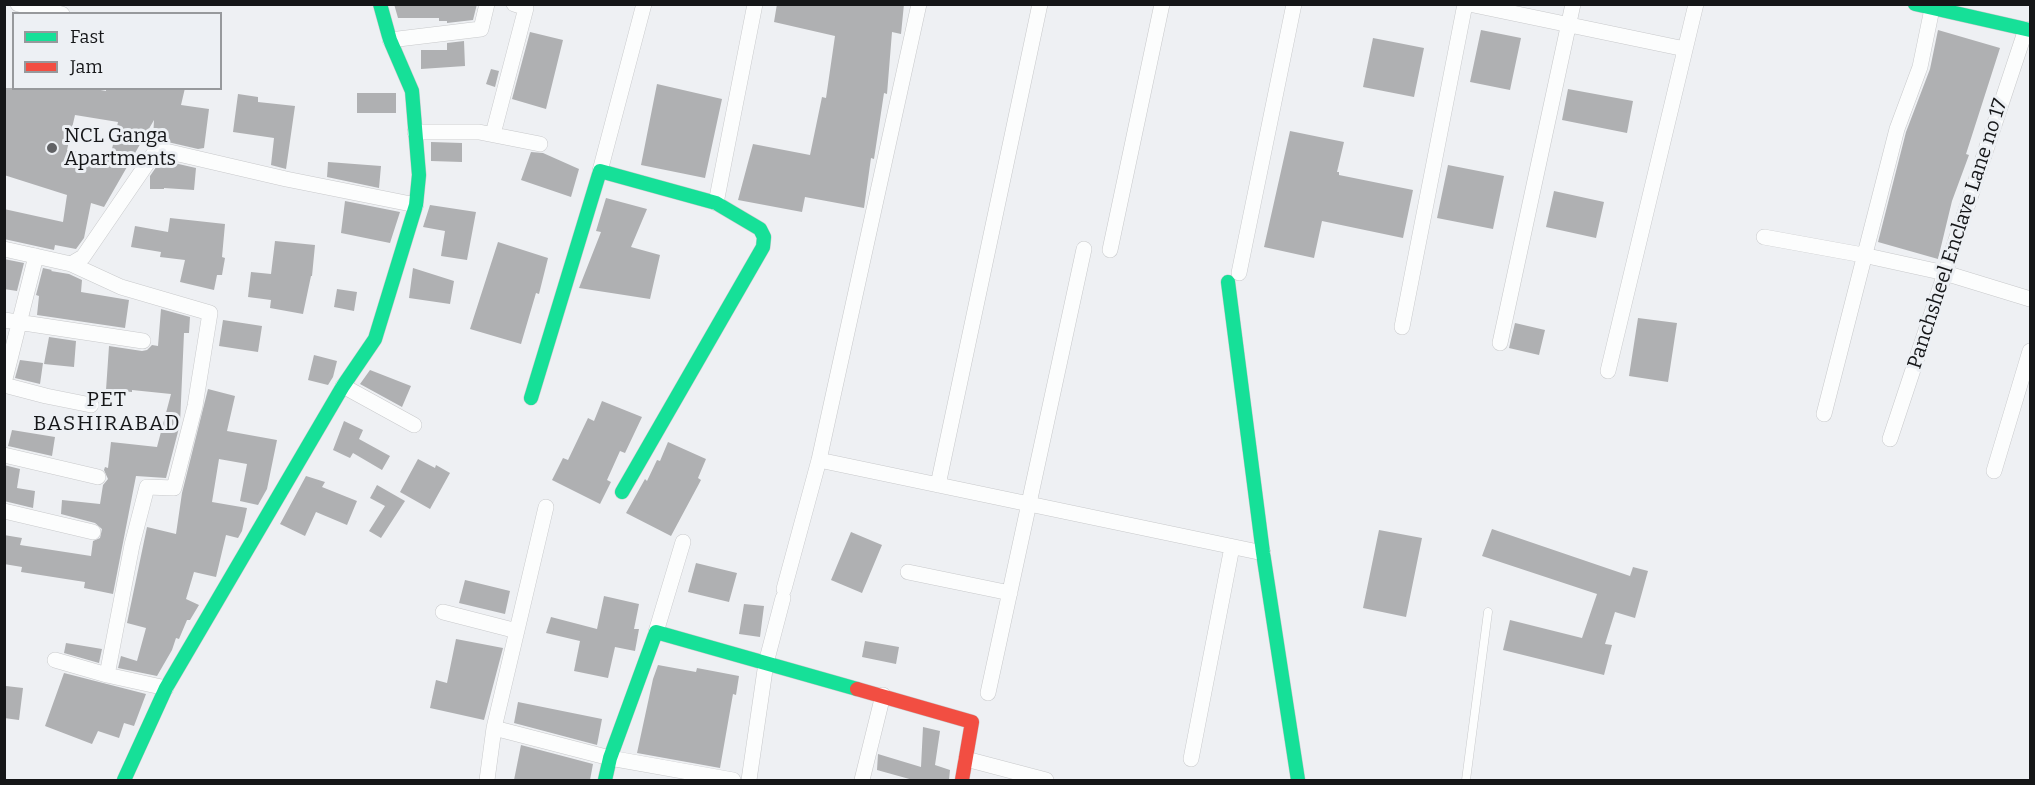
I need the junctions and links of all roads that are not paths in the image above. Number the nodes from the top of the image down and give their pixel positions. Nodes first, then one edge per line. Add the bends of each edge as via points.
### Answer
1 (18, 4) edge
2 (380, 4) edge
3 (487, 4) edge
4 (514, 4) edge
5 (644, 4) edge
6 (755, 4) edge
7 (920, 4) edge
8 (1040, 4) edge
9 (1162, 4) edge
10 (1294, 4) edge
11 (1467, 4) edge
12 (1573, 4) edge
13 (1696, 4) edge
14 (1915, 4) edge
15 (1932, 6) edge
16 (53, 12) edge
17 (1569, 25) junction
18 (2028, 30) edge
19 (390, 40) junction
20 (1685, 49) junction
21 (415, 132) junction
22 (493, 134) junction
23 (540, 144) dead end
24 (600, 171) junction
25 (716, 203) junction
26 (416, 205) junction
27 (1764, 237) dead end
28 (4, 249) edge
29 (1084, 249) dead end
30 (1110, 250) dead end
31 (1863, 255) junction
32 (36, 256) junction
33 (71, 264) junction
34 (1945, 273) junction
35 (1234, 277) joint
36 (2031, 298) edge
37 (12, 322) edge
38 (1402, 327) dead end
39 (143, 341) dead end
40 (1500, 343) dead end
41 (2031, 351) edge
42 (1608, 371) dead end
43 (4, 385) edge
44 (343, 387) junction
45 (531, 398) dead end
46 (91, 405) dead end
47 (1824, 414) dead end
48 (414, 425) dead end
49 (1890, 439) dead end
50 (4, 455) edge
51 (819, 460) junction
52 (1994, 471) dead end
53 (98, 477) dead end
54 (938, 485) junction
55 (622, 492) dead end
56 (1030, 504) junction
57 (546, 507) dead end
58 (4, 511) edge
59 (93, 532) dead end
60 (683, 542) dead end
61 (1232, 547) junction
62 (1263, 553) junction
63 (908, 572) dead end
64 (1010, 593) junction
65 (443, 612) dead end
66 (1488, 612) dead end
67 (517, 631) junction
68 (656, 632) junction
69 (55, 660) dead end
70 (766, 663) junction
71 (106, 675) junction
72 (166, 688) junction
73 (988, 693) dead end
74 (883, 695) junction
75 (494, 728) junction
76 (610, 758) junction
77 (966, 759) junction
78 (1191, 759) dead end
79 (124, 780) edge
80 (487, 780) edge
81 (605, 780) edge
82 (733, 780) edge
83 (749, 780) edge
84 (862, 780) edge
85 (962, 780) edge
86 (1046, 780) edge
87 (1298, 780) edge
88 (1466, 780) edge

1 - 16 street
2 - 19 street
3 - 19 street via 480,28
4 - 22 street via 526,8
5 - 24 street
6 - 25 street
7 - 51 street
8 - 54 street
9 - 30 street
10 - 35 street
11 - 17 street
11 - 38 street
12 - 17 street
13 - 20 street
14 - 15 street
15 - 18 street
15 - 31 street via 1920,67 1897,129
17 - 20 street
17 - 40 street
18 - 34 street, Panchsheel Enclave Lane no 17
19 - 21 street via 412,91
20 - 42 street
21 - 22 street
21 - 26 street via 419,175
22 - 23 street
24 - 25 street
24 - 45 street
25 - 55 street via 760,229 763,247
26 - 33 street via 157,149 83,257
26 - 44 street via 375,339
27 - 31 street
28 - 32 street
29 - 56 street
31 - 34 street
31 - 47 street
32 - 33 street
32 - 37 street
33 - 71 street via 121,287 210,313 195,406 174,488 147,487
34 - 36 street
34 - 49 street, Panchsheel Enclave Lane no 17
35 - 62 street
37 - 39 street
37 - 43 street
41 - 52 street
43 - 46 street
44 - 48 street
44 - 72 street
50 - 53 street
51 - 54 street
51 - 70 street
54 - 56 street
56 - 61 street
56 - 64 street
57 - 67 street
58 - 59 street
60 - 68 street
61 - 62 street
61 - 78 street
62 - 87 street
63 - 64 street
64 - 73 street
65 - 67 street
66 - 88 lane
67 - 75 street
68 - 70 street
68 - 76 street
69 - 71 street
70 - 74 street
70 - 83 street
71 - 72 street
72 - 79 street
74 - 77 street via 972,722
74 - 84 street
75 - 76 street
75 - 80 street
76 - 81 street
76 - 82 street
77 - 85 street
77 - 86 street

